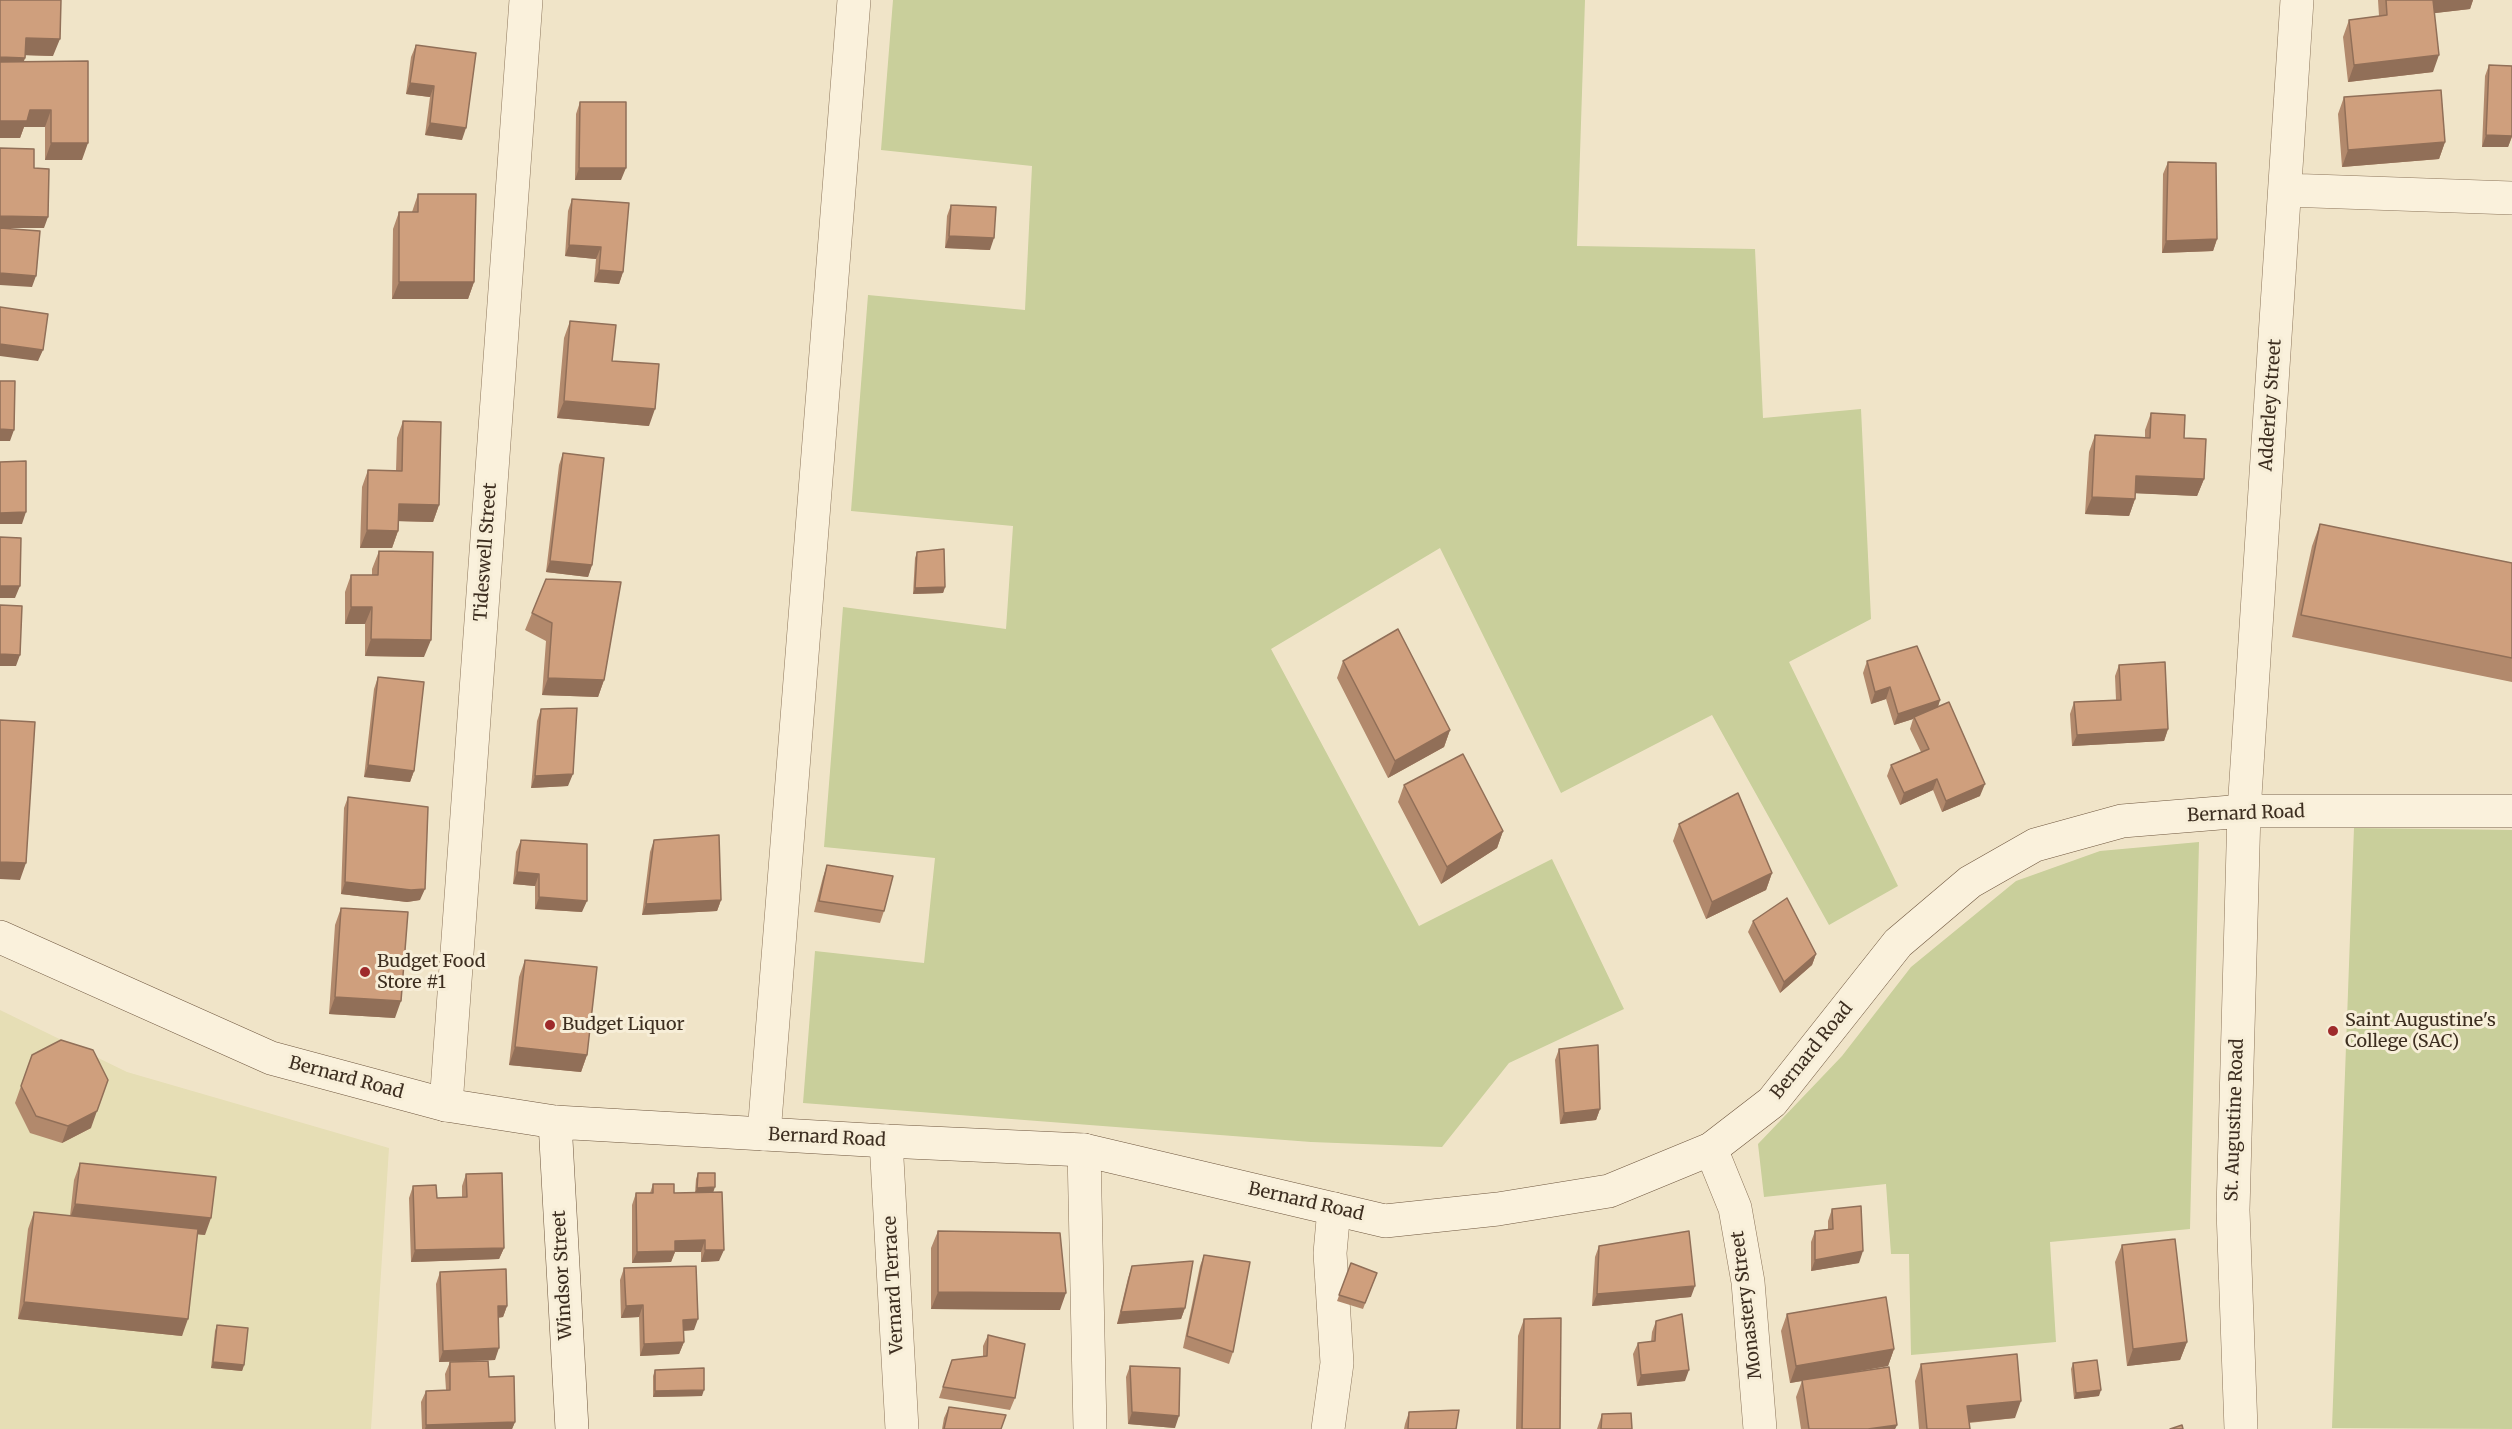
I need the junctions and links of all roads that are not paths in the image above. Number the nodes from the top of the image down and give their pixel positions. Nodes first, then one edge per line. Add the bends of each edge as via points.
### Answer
1 (526, 0) edge
2 (854, 0) edge
3 (2297, 0) edge
4 (2285, 190) junction
5 (2512, 198) edge
6 (2244, 811) junction
7 (2512, 811) edge
8 (0, 937) edge
9 (446, 1105) junction
10 (555, 1122) junction
11 (764, 1134) junction
12 (886, 1141) junction
13 (1711, 1149) junction
14 (1084, 1150) junction
15 (1334, 1209) junction
16 (572, 1429) edge
17 (902, 1429) edge
18 (1090, 1429) edge
19 (1328, 1429) edge
20 (1760, 1429) edge
21 (2241, 1429) edge

1 - 9 street, Tideswell Street
2 - 11 street
3 - 4 street, Adderley Street
4 - 5 street
4 - 6 street, Adderley Street
6 - 7 street, Bernard Road
6 - 13 street, Bernard Road via 2122,821 2035,845 1970,882 1898,943 1772,1102
6 - 21 street, St. Augustine Road via 2233,1210
8 - 9 street, Bernard Road via 271,1058
9 - 10 street, Bernard Road
10 - 11 street, Bernard Road
10 - 16 street, Windsor Street
11 - 12 street, Bernard Road
12 - 14 street, Bernard Road
12 - 17 street, Vernard Terrace
13 - 15 street, Bernard Road via 1609,1191 1498,1209 1385,1221
13 - 20 street, Monastery Street via 1735,1208 1748,1282
14 - 15 street, Bernard Road
14 - 18 street
15 - 19 street via 1330,1253 1337,1363

